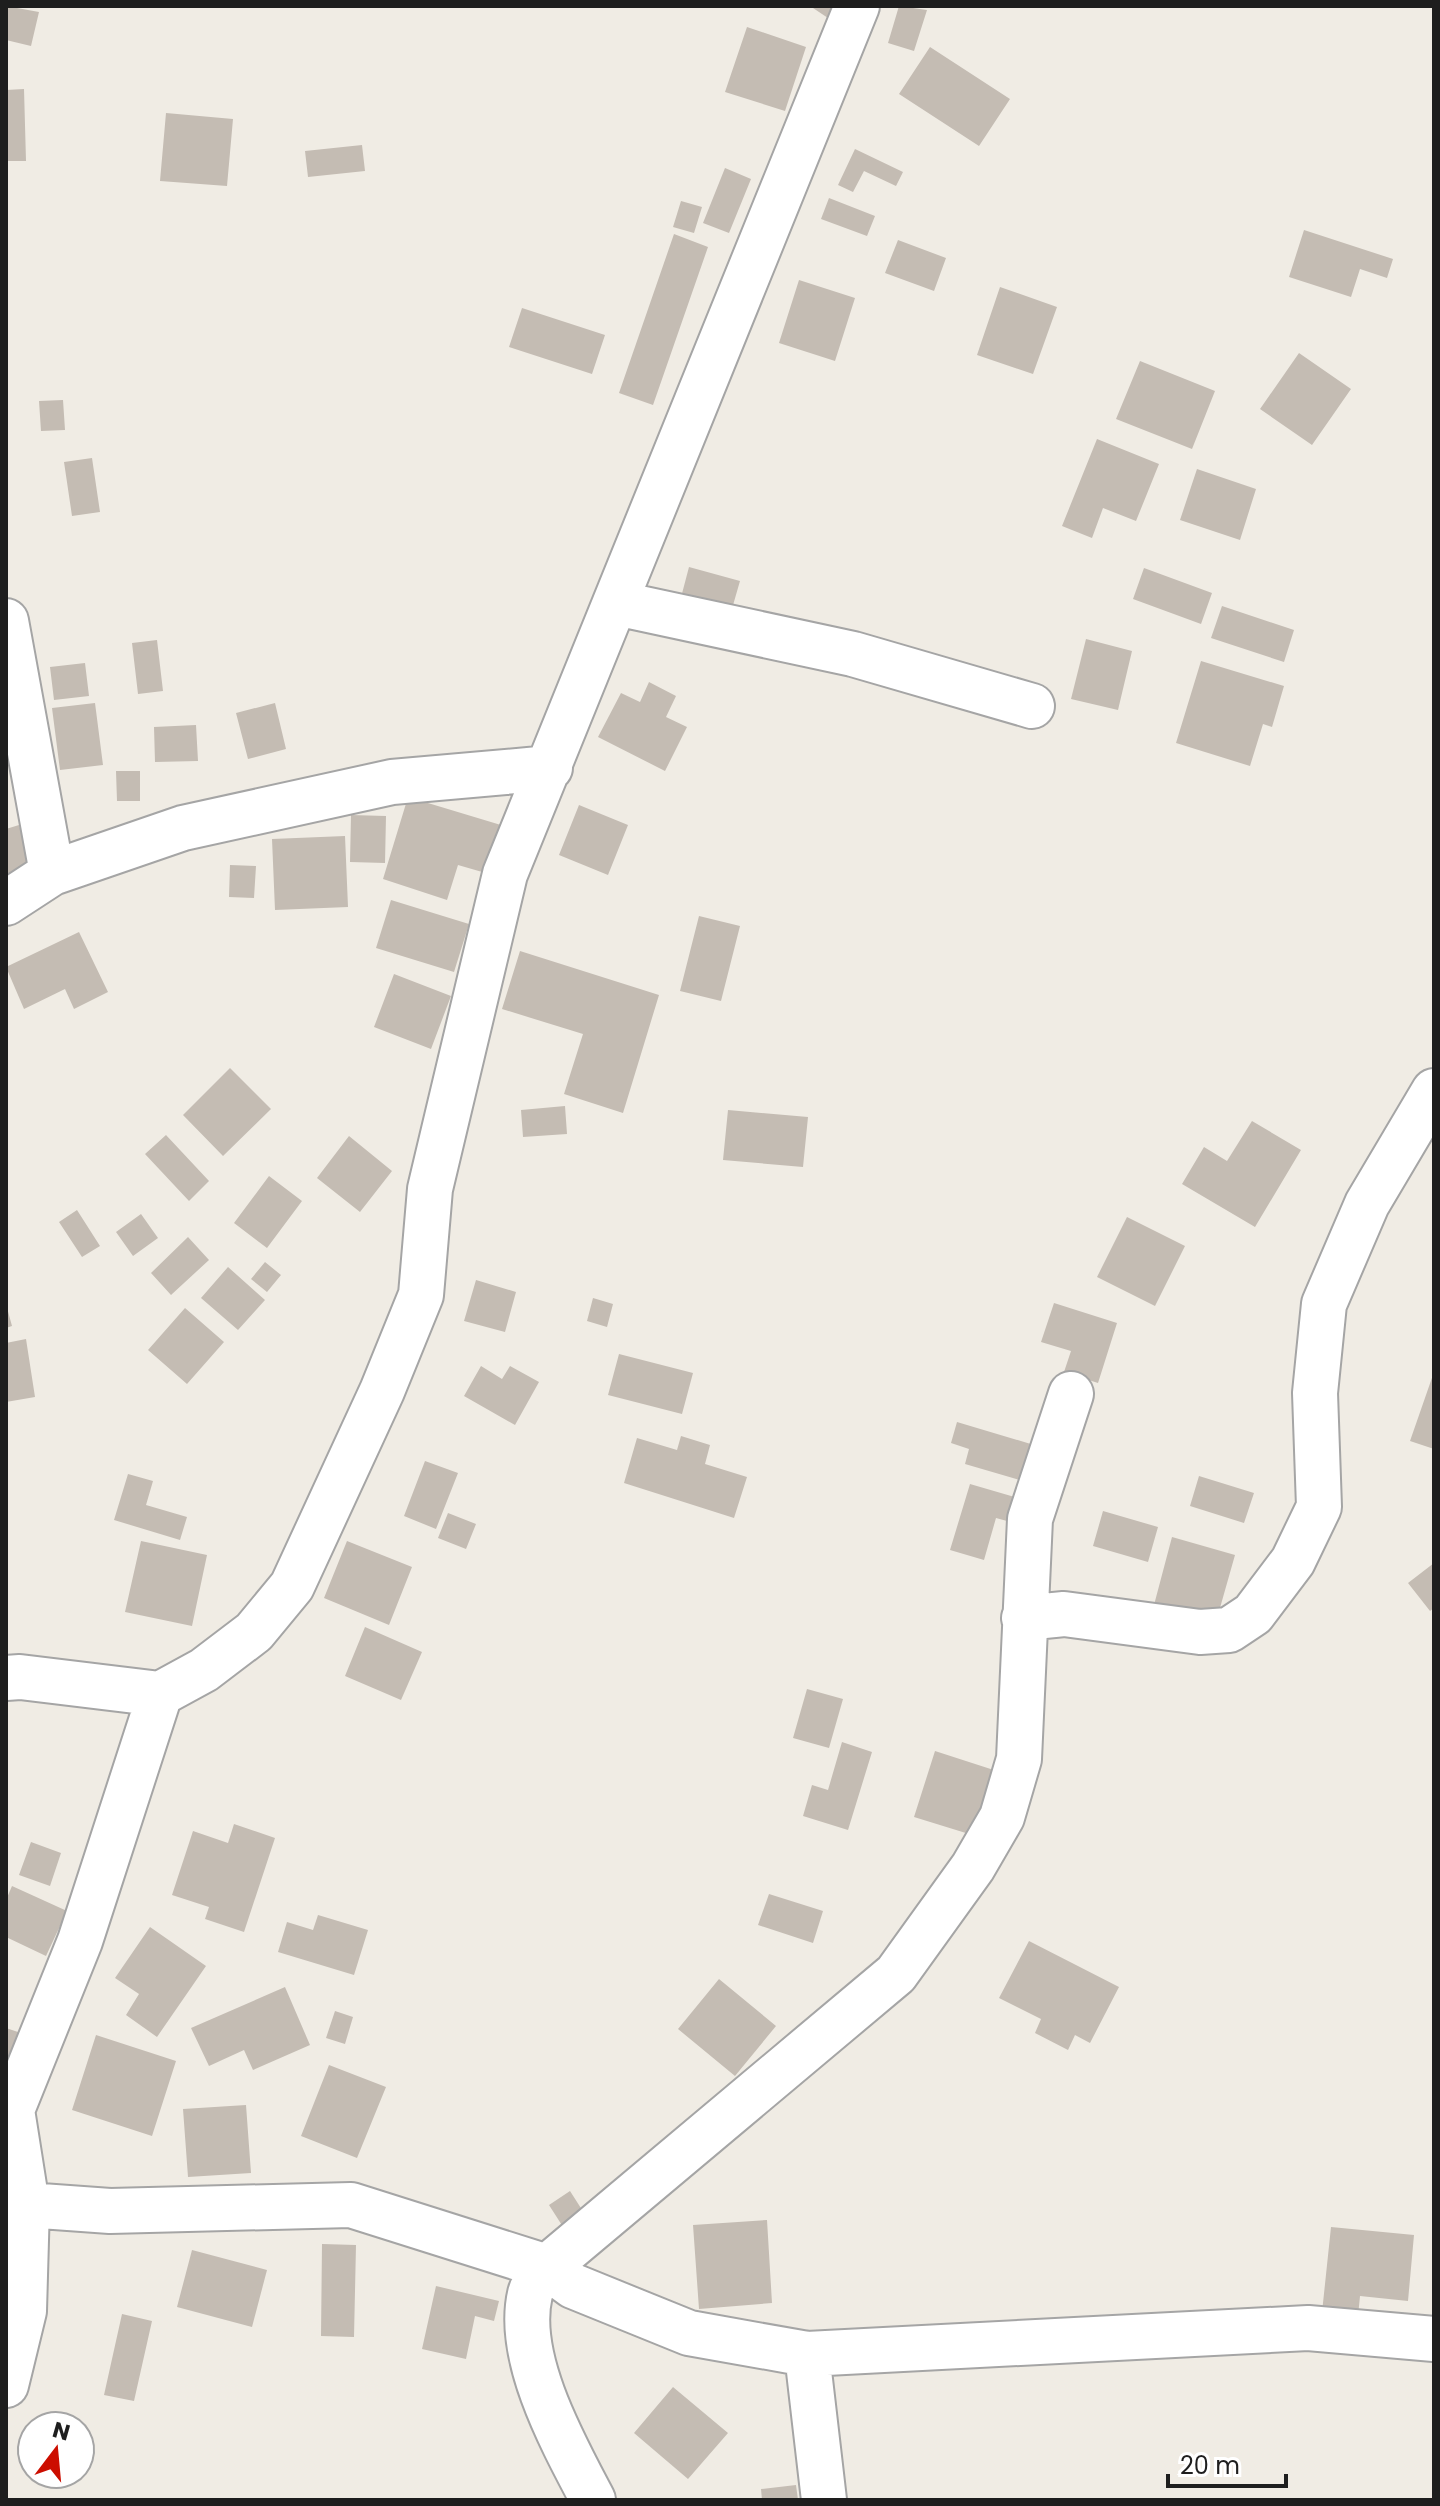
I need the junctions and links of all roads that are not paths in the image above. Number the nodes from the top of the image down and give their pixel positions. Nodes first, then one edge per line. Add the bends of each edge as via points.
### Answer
1 (857, 6) edge
2 (616, 603) junction
3 (6, 621) edge
4 (1032, 706) dead end
5 (550, 768) junction
6 (52, 873) junction
7 (6, 903) edge
8 (1434, 1091) edge
9 (1071, 1394) dead end
10 (1024, 1618) junction
11 (6, 1678) edge
12 (160, 1694) junction
13 (9, 2108) edge
14 (27, 2205) junction
15 (547, 2267) junction
16 (1434, 2339) edge
17 (807, 2354) junction
18 (6, 2385) edge
19 (593, 2500) edge
20 (824, 2500) edge

1 - 2 street
2 - 4 street via 853,654
2 - 5 street
3 - 6 street
5 - 6 street via 392,782 183,828
5 - 12 street via 505,874 430,1189 421,1295 382,1391 292,1586 254,1632 204,1670
6 - 7 street
8 - 10 street via 1367,1204 1324,1304 1315,1393 1319,1507 1293,1561 1253,1614 1229,1630 1200,1632 1064,1614
9 - 10 street via 1030,1519
10 - 15 street via 1019,1759 1002,1817 896,1974
11 - 12 street
12 - 13 street via 80,1941
13 - 14 street
14 - 15 street via 110,2211 351,2205
14 - 18 street via 24,2311
15 - 17 street via 573,2286 689,2333
15 - 19 street via 530,2292 530,2347 552,2421
16 - 17 street via 1308,2328
17 - 20 street

